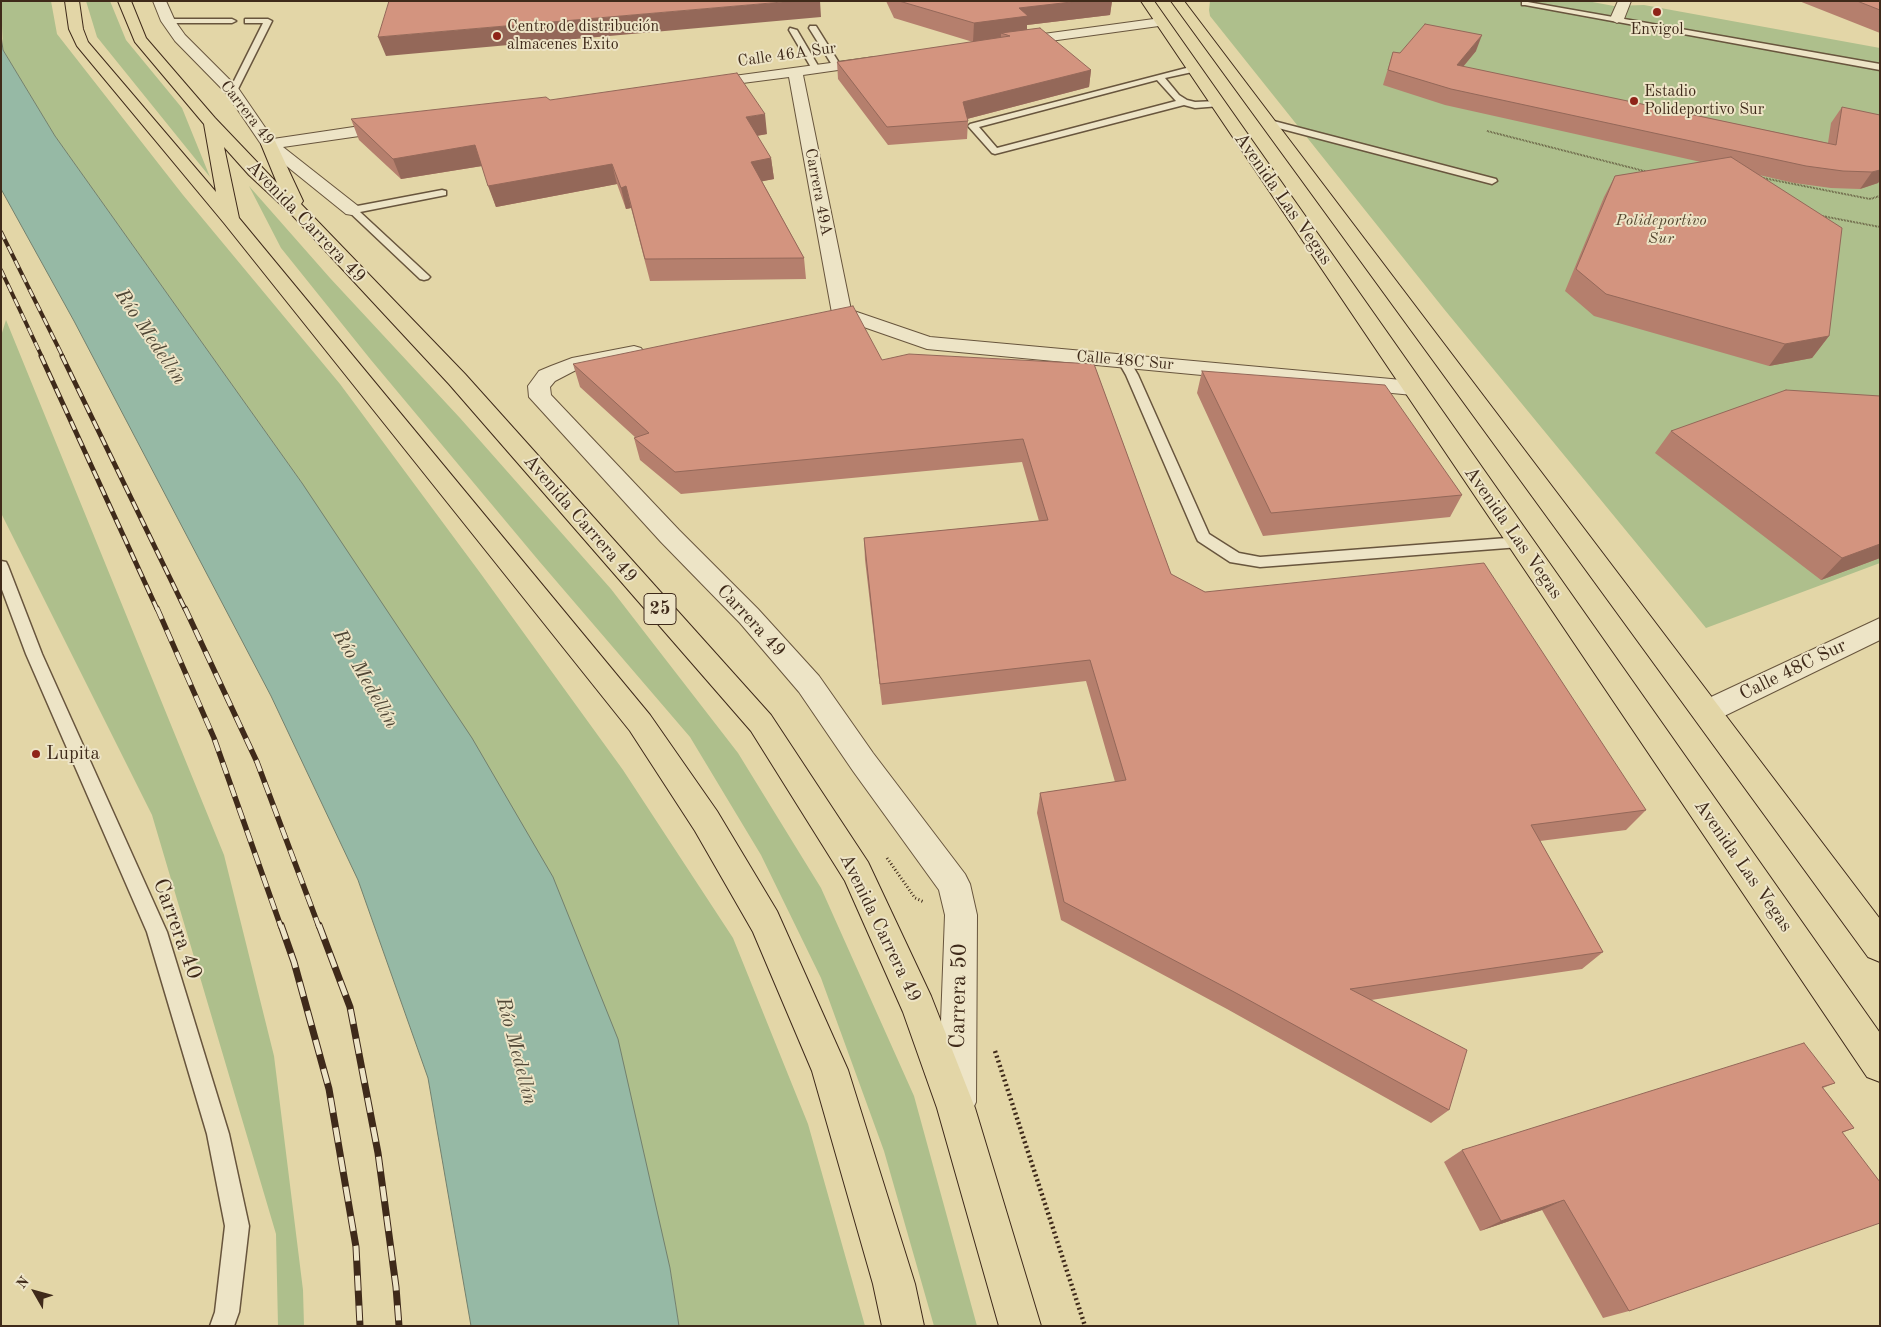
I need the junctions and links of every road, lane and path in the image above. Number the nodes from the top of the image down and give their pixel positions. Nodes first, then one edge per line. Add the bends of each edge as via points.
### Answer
1 (72, 1) edge
2 (124, 1) edge
3 (159, 1) edge
4 (1147, 1) edge
5 (1625, 1) edge
6 (1525, 3) dead end
7 (1186, 7) edge
8 (1618, 19) junction
9 (168, 21) junction
10 (232, 21) dead end
11 (248, 21) dead end
12 (1161, 22) junction
13 (813, 28) dead end
14 (793, 30) edge
15 (1002, 44) edge
16 (886, 59) edge
17 (837, 66) junction
18 (1880, 67) edge
19 (816, 69) junction
20 (1194, 69) junction
21 (795, 72) junction
22 (1159, 77) junction
23 (686, 86) edge
24 (233, 91) junction
25 (1184, 102) junction
26 (1217, 104) junction
27 (210, 122) junction
28 (1266, 122) junction
29 (411, 124) edge
30 (1486, 130) dead end
31 (269, 144) junction
32 (1651, 172) edge
33 (1757, 177) edge
34 (1492, 181) dead end
35 (442, 193) dead end
36 (1880, 196) edge
37 (352, 210) junction
38 (299, 212) junction
39 (1822, 216) edge
40 (230, 219) junction
41 (1880, 227) edge
42 (424, 277) dead end
43 (832, 315) joint
44 (649, 350) edge
45 (1124, 361) junction
46 (1413, 388) junction
47 (1520, 542) junction
48 (1, 566) edge
49 (1880, 628) edge
50 (1706, 712) junction
51 (954, 884) joint
52 (1880, 946) edge
53 (993, 1045) dead end
54 (1880, 1064) edge
55 (956, 1108) junction
56 (222, 1326) edge
57 (903, 1326) edge
58 (1020, 1326) edge
59 (1085, 1326) edge

1 - 40 main road via 76,29 82,43
2 - 27 main road, Avenida Carrera 49 / 25 via 140,39
3 - 9 street, Carrera 49
4 - 12 main road, Avenida Las Vegas
5 - 8 street
6 - 8 lane
7 - 28 main road, Avenida Las Vegas
8 - 18 lane
9 - 10 lane
9 - 24 street, Carrera 49 via 180,38
11 - 24 lane via 268,21
12 - 15 street
12 - 20 main road, Avenida Las Vegas
13 - 17 lane
14 - 19 lane
16 - 17 street, Calle 46A Sur
17 - 19 street, Calle 46A Sur
19 - 21 street, Calle 46A Sur
20 - 22 lane
20 - 26 main road, Avenida Las Vegas
21 - 23 street, Calle 46A Sur
21 - 43 street, Carrera 49A
22 - 25 lane
22 - 25 lane via 973,126 995,151
24 - 31 street, Carrera 49
25 - 26 lane
26 - 46 main road, Avenida Las Vegas
27 - 38 main road, Avenida Carrera 49 / 25
27 - 40 main road
28 - 34 lane
28 - 50 main road, Avenida Las Vegas
29 - 31 street
30 - 32 path
31 - 37 street, Carrera 49
31 - 38 main road
33 - 36 path via 1870,199
35 - 37 lane
37 - 42 lane
38 - 55 main road, Avenida Carrera 49 / 25 via 458,380 761,723 857,872 919,1008
39 - 41 path
40 - 57 main road via 640,723 706,821 765,922 830,1070 894,1284
43 - 45 street, Calle 48C Sur via 927,343
44 - 51 street, Carrera 49 via 572,364 547,376 539,386 540,396 749,616 809,684
45 - 46 street, Calle 48C Sur
45 - 47 lane via 1203,537 1235,558 1260,562
46 - 47 main road, Avenida Las Vegas
47 - 54 main road, Avenida Las Vegas
48 - 56 lane, Carrera 40 via 34,654 157,932 218,1134 237,1226 227,1312
49 - 50 street, Calle 48C Sur
50 - 52 main road, Avenida Las Vegas
51 - 55 street, Carrera 50 via 961,915
53 - 59 path
55 - 58 main road, Avenida Carrera 49 / 25

